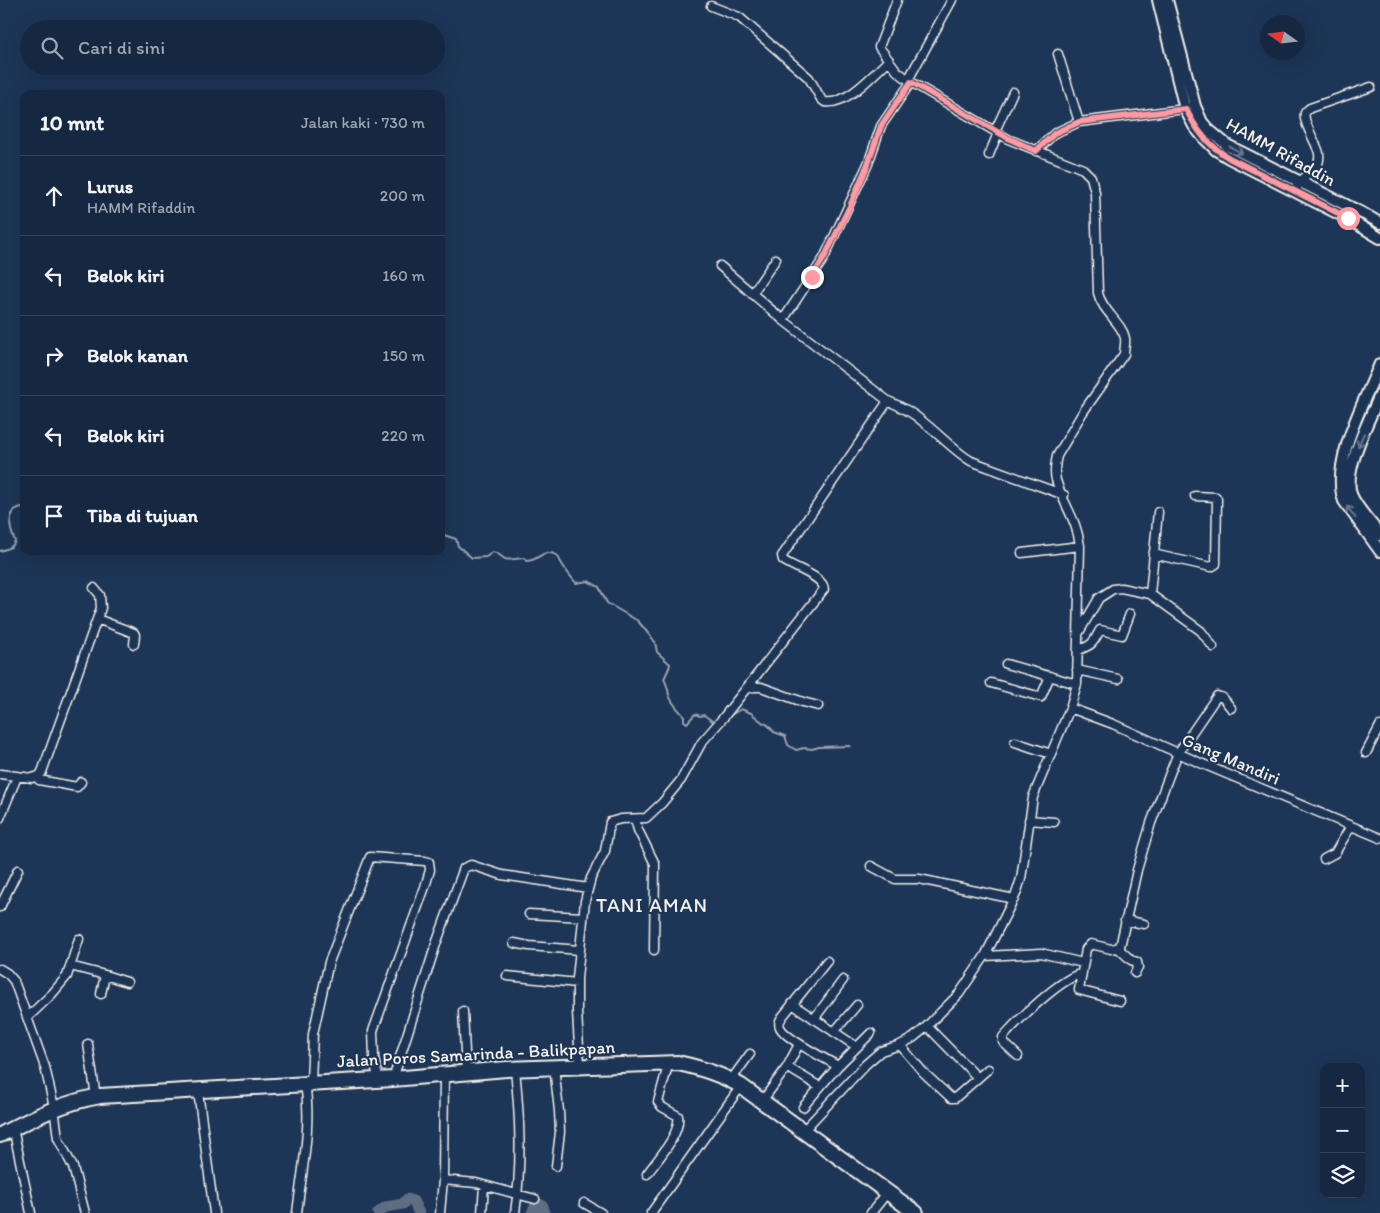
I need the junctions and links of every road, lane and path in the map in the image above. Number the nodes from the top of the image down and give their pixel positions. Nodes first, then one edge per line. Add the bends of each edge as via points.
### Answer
1 (897, 0) edge
2 (952, 0) edge
3 (1158, 0) edge
4 (1166, 0) edge
5 (711, 6) dead end
6 (1058, 54) dead end
7 (889, 60) junction
8 (909, 81) junction
9 (1371, 87) dead end
10 (1013, 92) dead end
11 (1186, 109) junction
12 (1079, 122) junction
13 (996, 132) junction
14 (1036, 151) junction
15 (989, 155) dead end
16 (1298, 187) junction
17 (1380, 223) edge
18 (1380, 238) edge
19 (776, 259) dead end
20 (720, 266) dead end
21 (752, 294) junction
22 (783, 320) junction
23 (1380, 364) edge
24 (1380, 395) edge
25 (888, 401) junction
26 (1064, 495) junction
27 (1195, 496) dead end
28 (1158, 512) dead end
29 (1380, 535) edge
30 (1080, 546) junction
31 (1380, 551) edge
32 (1022, 553) dead end
33 (1153, 554) junction
34 (94, 588) dead end
35 (1150, 594) junction
36 (1130, 614) dead end
37 (97, 619) junction
38 (1078, 634) junction
39 (134, 644) dead end
40 (1213, 647) dead end
41 (1078, 650) junction
42 (1006, 664) dead end
43 (1078, 670) junction
44 (1050, 676) junction
45 (1118, 679) dead end
46 (991, 683) dead end
47 (1077, 684) junction
48 (746, 689) junction
49 (818, 706) dead end
50 (1070, 708) junction
51 (1232, 708) dead end
52 (1379, 728) edge
53 (1015, 742) dead end
54 (1178, 753) junction
55 (1366, 753) dead end
56 (1051, 754) junction
57 (0, 774) edge
58 (17, 777) junction
59 (37, 778) junction
60 (81, 782) dead end
61 (0, 818) edge
62 (635, 819) junction
63 (1029, 820) junction
64 (1054, 822) dead end
65 (1351, 826) junction
66 (1380, 838) edge
67 (1324, 859) dead end
68 (871, 866) dead end
69 (18, 870) dead end
70 (588, 888) junction
71 (1014, 899) junction
72 (0, 907) edge
73 (529, 914) dead end
74 (583, 918) junction
75 (1125, 920) junction
76 (1144, 924) dead end
77 (79, 939) dead end
78 (514, 943) dead end
79 (1118, 948) junction
80 (580, 950) junction
81 (654, 950) dead end
82 (985, 956) junction
83 (827, 962) dead end
84 (1083, 963) junction
85 (70, 966) junction
86 (0, 968) edge
87 (1135, 973) dead end
88 (1081, 974) junction
89 (105, 975) junction
90 (507, 976) dead end
91 (843, 980) dead end
92 (126, 982) dead end
93 (577, 982) junction
94 (101, 994) dead end
95 (1120, 1001) dead end
96 (792, 1004) junction
97 (857, 1005) dead end
98 (463, 1011) dead end
99 (28, 1017) junction
100 (814, 1019) junction
101 (927, 1026) junction
102 (834, 1032) junction
103 (871, 1033) dead end
104 (88, 1044) dead end
105 (799, 1044) junction
106 (900, 1045) junction
107 (857, 1047) junction
108 (750, 1054) dead end
109 (1018, 1056) dead end
110 (669, 1062) junction
111 (580, 1066) junction
112 (838, 1066) junction
113 (787, 1067) junction
114 (554, 1068) junction
115 (516, 1069) junction
116 (988, 1069) dead end
117 (466, 1073) junction
118 (444, 1075) junction
119 (978, 1078) junction
120 (378, 1079) junction
121 (393, 1079) junction
122 (308, 1083) junction
123 (736, 1083) junction
124 (820, 1087) junction
125 (198, 1091) junction
126 (96, 1097) junction
127 (763, 1100) junction
128 (803, 1107) dead end
129 (54, 1108) junction
130 (13, 1128) junction
131 (803, 1131) junction
132 (0, 1135) edge
133 (556, 1166) dead end
134 (647, 1174) dead end
135 (443, 1180) junction
136 (484, 1186) junction
137 (887, 1193) junction
138 (518, 1194) junction
139 (534, 1199) dead end
140 (584, 1203) dead end
141 (31, 1213) edge
142 (85, 1213) edge
143 (214, 1213) edge
144 (297, 1213) edge
145 (440, 1213) edge
146 (482, 1213) edge
147 (515, 1213) edge
148 (601, 1213) edge
149 (651, 1213) edge
150 (871, 1213) edge
151 (916, 1213) edge

1 - 7 street via 879,48
2 - 8 street
3 - 11 main road, HAMM Rifaddin
4 -> 16 main road, HAMM Rifaddin via 1190,93 1202,122 1218,139
5 - 7 street via 739,17 809,78 825,102 838,101 857,89
6 - 12 street
7 - 8 street
8 - 13 street
8 - 22 street via 881,126 868,164 824,258
9 - 16 street via 1306,111 1304,116 1318,153 1318,164
10 - 13 street
11 - 12 street
11 - 16 main road, HAMM Rifaddin via 1194,126 1216,150
12 - 14 street via 1055,133
13 - 14 street
13 - 15 street
14 - 26 street via 1083,169 1094,181 1098,293 1103,306 1125,337 1124,354 1057,456 1056,480
16 - 17 main road, HAMM Rifaddin
16 - 18 main road, HAMM Rifaddin
19 - 21 street
20 - 21 street
21 - 22 street
22 - 25 street
31 -> 23 main road via 1344,501 1339,477 1343,457
24 -> 29 main road via 1358,448 1349,483 1354,500
25 - 26 street via 922,420 971,461
25 - 48 street via 782,556 784,562 818,578 824,587
26 - 30 street via 1079,533
27 - 33 street via 1216,496 1218,499 1216,564 1211,567
28 - 33 street
30 - 32 street
30 - 38 street
33 - 35 street
34 - 37 street via 101,602
35 - 38 street via 1121,588 1108,591 1099,598
35 - 40 street via 1204,633
36 - 41 street via 1122,635 1100,630 1091,646
37 - 39 street via 134,633
37 - 59 street via 42,772
38 - 41 street
41 - 43 street
42 - 44 street
43 - 45 street
43 - 47 street
44 - 46 street via 1041,696
44 - 47 street
47 - 50 street
48 - 49 street via 761,687
48 - 62 street via 702,742 674,790 648,817
50 - 54 street, Gang Mandiri
50 - 56 street
51 - 54 street via 1217,696
52 - 55 street
53 - 56 street
54 - 65 street, Gang Mandiri
54 - 75 street via 1151,823
56 - 63 street via 1033,797
57 - 58 street
58 - 59 street
58 - 61 street
59 - 60 street via 77,787
62 - 70 street via 610,822 604,851
62 - 81 street via 655,864
63 - 64 street
63 - 71 street via 1021,879
65 - 66 street, Gang Mandiri
65 - 67 street via 1335,852
68 - 71 street via 894,879 919,879
69 - 72 street
70 - 74 street
70 - 121 street via 502,875 471,866 464,868
71 - 82 street
73 - 74 street
74 - 80 street
75 - 76 street
75 - 79 street
77 - 85 street
78 - 80 street
79 - 84 street via 1088,945
79 - 87 street via 1137,962
80 - 93 street
82 - 84 street via 1041,954
82 - 101 street via 959,994
83 - 96 street
84 - 88 street
85 - 89 street
85 - 99 street via 67,976
86 - 99 street via 14,981
88 - 95 street via 1080,991
88 - 109 street via 1049,994 1003,1037 1003,1042
89 - 92 street
89 - 94 street
90 - 93 street
91 - 100 street
93 - 111 street
96 - 100 street
96 - 105 street via 780,1020 780,1026
97 - 102 street
98 - 117 street
99 - 129 street via 45,1067
100 - 102 street
101 - 106 street
101 - 119 street
102 - 107 street
103 - 107 street
104 - 126 street
105 - 112 street
105 - 113 street
106 - 119 street via 922,1072 951,1098
106 - 131 street via 881,1051 866,1064
107 - 112 street
108 - 123 street
110 - 111 highway, Jalan Poros Samarinda - Balikpapan
110 - 123 highway, Jalan Poros Samarinda - Balikpapan via 706,1069
110 - 134 street via 658,1102 678,1116 679,1123
111 - 114 highway, Jalan Poros Samarinda - Balikpapan
112 - 124 street
113 - 124 street
113 - 127 street
114 - 115 highway, Jalan Poros Samarinda - Balikpapan
114 - 133 street via 560,1118
115 - 117 highway, Jalan Poros Samarinda - Balikpapan
115 - 138 street via 520,1116
116 - 119 street
117 - 118 highway, Jalan Poros Samarinda - Balikpapan
118 - 121 highway, Jalan Poros Samarinda - Balikpapan
118 - 135 street
120 - 121 highway, Jalan Poros Samarinda - Balikpapan
120 - 122 highway, Jalan Poros Samarinda - Balikpapan
120 - 122 street via 373,1031 425,887 430,867 425,861 370,857 329,962 313,1034
122 - 125 highway, Jalan Poros Samarinda - Balikpapan
122 - 144 street
123 - 127 highway, Jalan Poros Samarinda - Balikpapan
123 - 149 street
124 - 128 street
125 - 126 highway, Jalan Poros Samarinda - Balikpapan
125 - 143 street
126 - 129 highway, Jalan Poros Samarinda - Balikpapan
127 - 131 highway, Jalan Poros Samarinda - Balikpapan
129 - 130 highway, Jalan Poros Samarinda - Balikpapan
129 - 142 street via 58,1138 72,1167
130 - 132 highway, Jalan Poros Samarinda - Balikpapan
130 - 141 street
131 - 137 highway, Jalan Poros Samarinda - Balikpapan
135 - 136 street
135 - 145 street
136 - 138 street
136 - 146 street
137 - 150 street
137 - 151 highway, Jalan Poros Samarinda - Balikpapan
138 - 139 street
138 - 147 street
140 - 148 street

